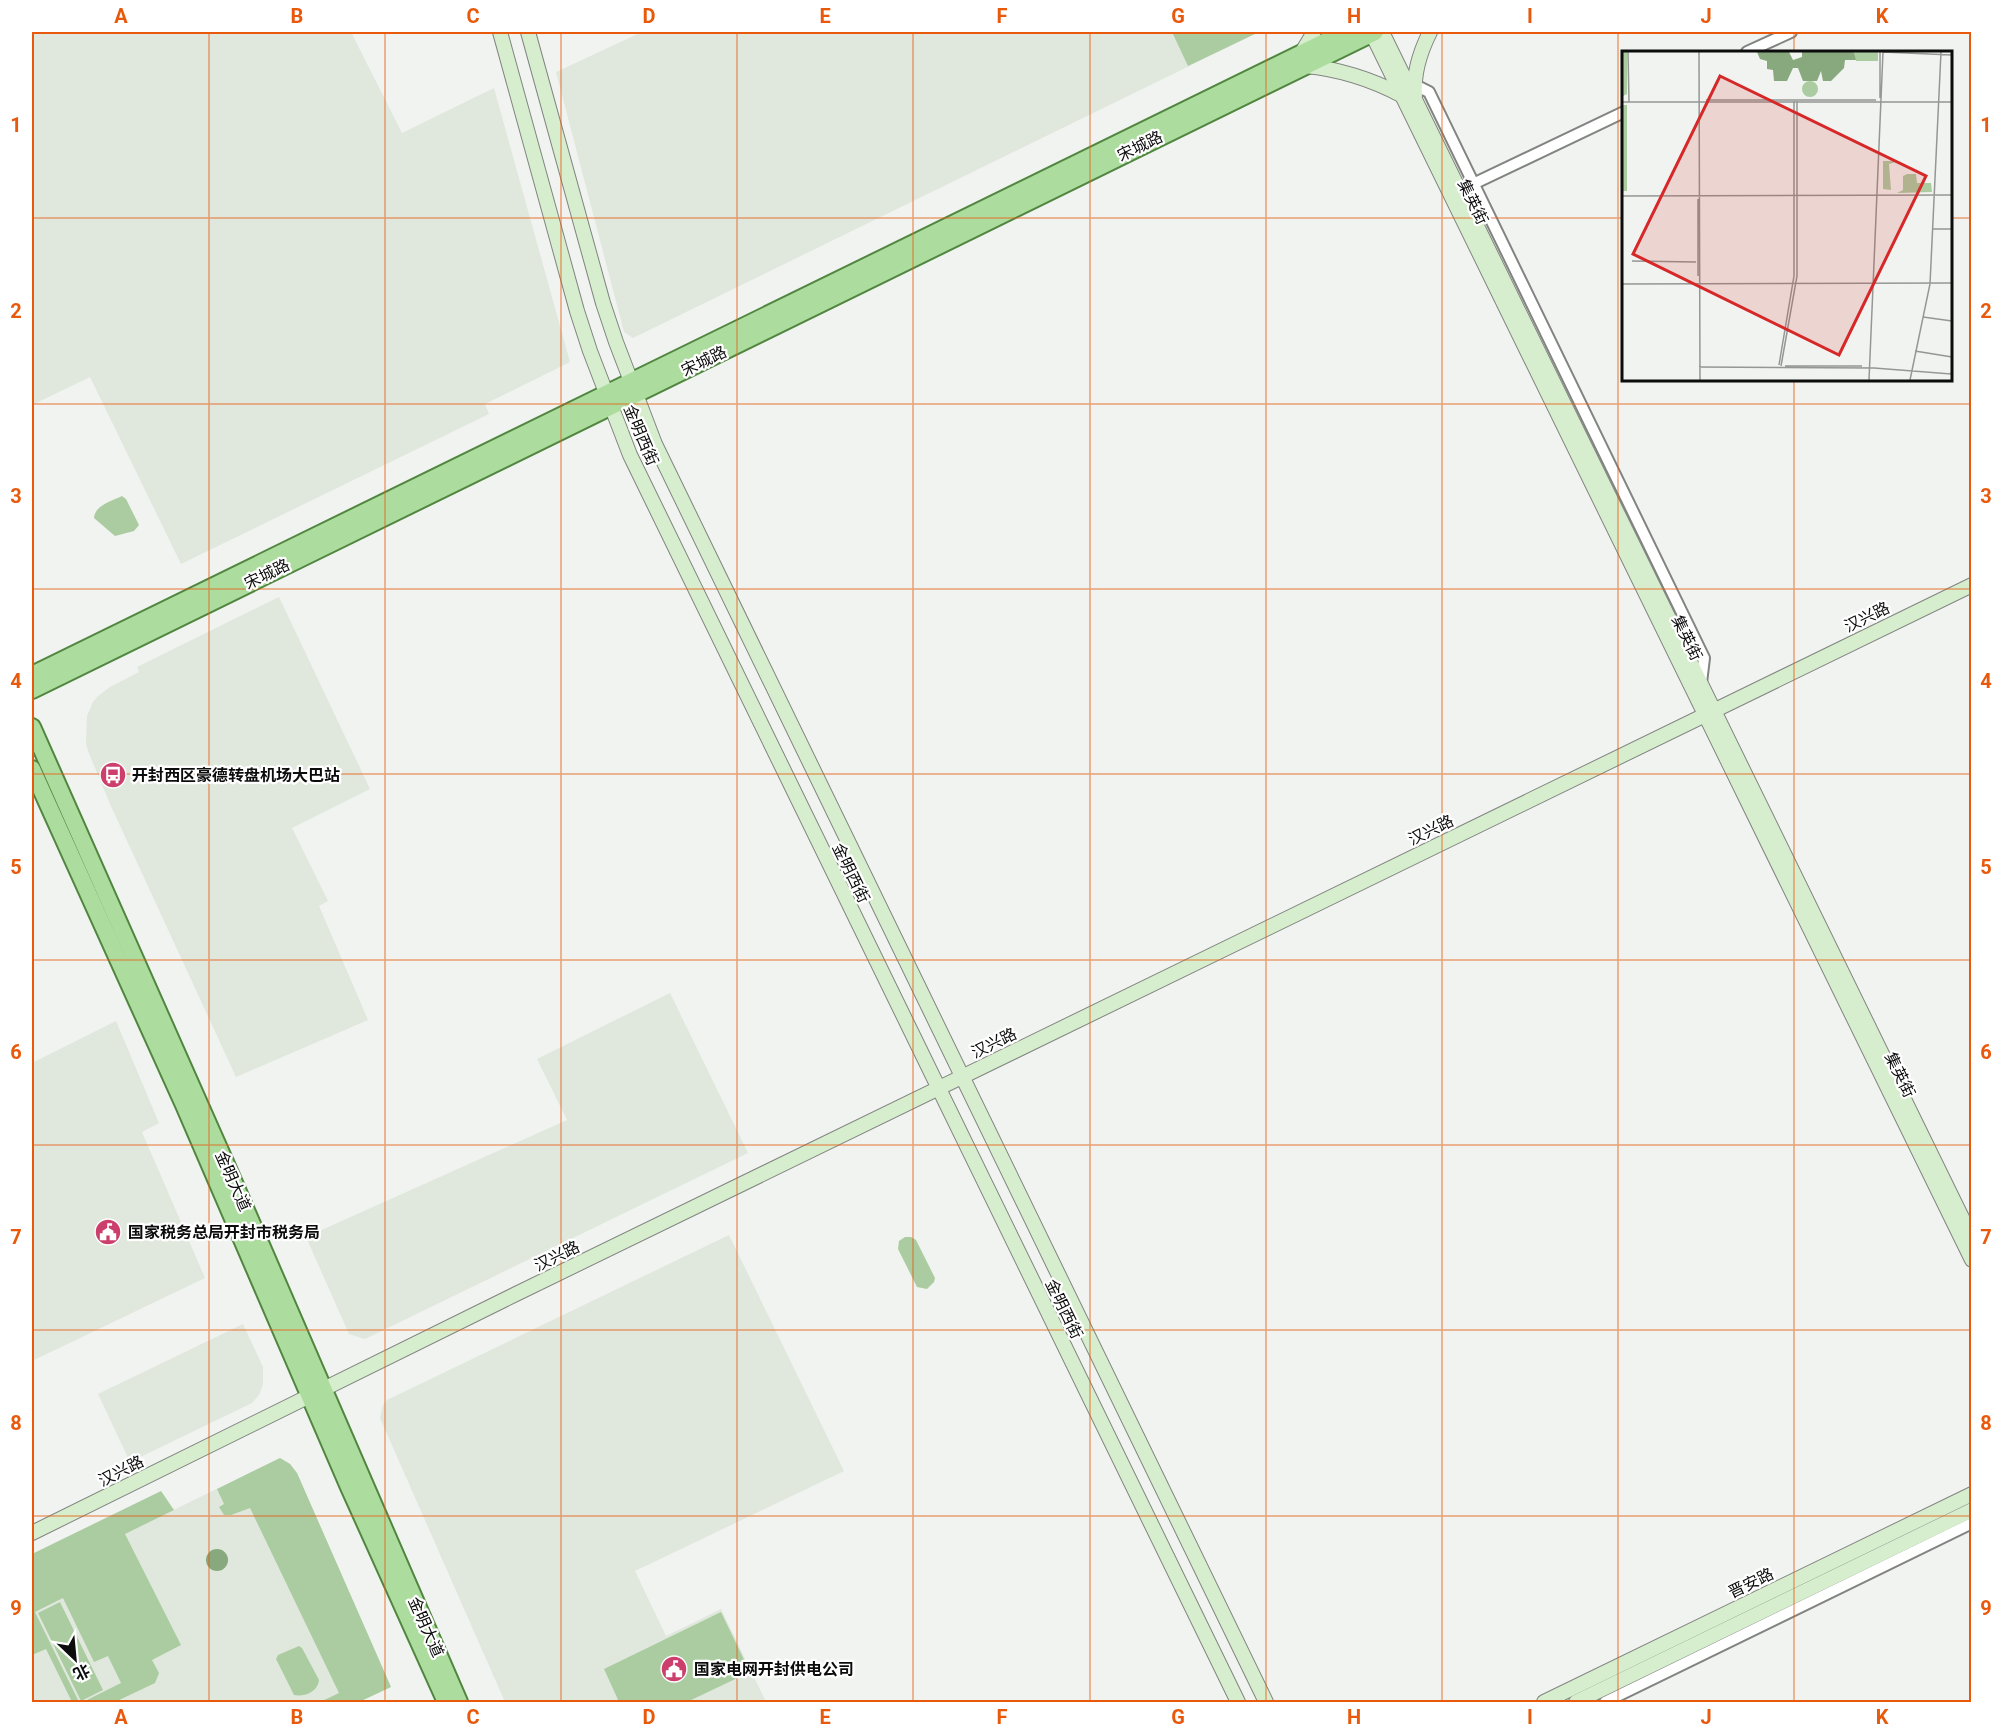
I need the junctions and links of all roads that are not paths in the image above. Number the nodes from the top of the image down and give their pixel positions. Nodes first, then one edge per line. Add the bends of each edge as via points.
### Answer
1 (500, 32) edge
2 (528, 32) edge
3 (1314, 32) edge
4 (1346, 32) edge
5 (1375, 32) edge
6 (1430, 32) edge
7 (1791, 32) edge
8 (1749, 51) edge
9 (1304, 59) junction
10 (1410, 90) junction
11 (1622, 112) edge
12 (1473, 184) junction
13 (634, 388) junction
14 (608, 400) junction
15 (1971, 576) edge
16 (1971, 585) edge
17 (32, 675) edge
18 (1701, 683) junction
19 (32, 690) edge
20 (1708, 709) junction
21 (32, 727) edge
22 (32, 769) edge
23 (960, 1073) junction
24 (936, 1085) junction
25 (1971, 1238) edge
26 (1971, 1260) edge
27 (315, 1388) junction
28 (1971, 1494) edge
29 (1971, 1510) edge
30 (1971, 1523) edge
31 (32, 1525) edge
32 (32, 1533) edge
33 (446, 1702) edge
34 (459, 1702) edge
35 (1238, 1702) edge
36 (1266, 1702) edge
37 (1544, 1702) edge
38 (1576, 1702) edge
39 (1605, 1702) edge

1 - 14 street, 金明西街 via 577,311
2 - 13 street, 金明西街 via 603,303
3 - 9 street
4 - 9 main road, 宋城路
5 - 9 main road, 宋城路
5 - 10 street, 集英街
6 - 10 street
7 - 8 street
9 - 10 street via 1323,68
9 - 13 main road, 宋城路
10 - 12 street via 1429,92
10 - 18 street, 集英街
10 - 20 street, 集英街
11 - 12 street
12 - 18 street via 1704,658
13 - 14 main road, 宋城路
13 - 23 street, 金明西街 via 655,444
14 - 17 main road, 宋城路
14 - 19 main road, 宋城路
14 - 24 street, 金明西街 via 635,465
15 - 20 street, 汉兴路
16 - 20 street, 汉兴路
18 - 20 street, 集英街
20 - 23 street, 汉兴路
20 - 25 street, 集英街
20 - 26 street, 集英街
21 - 27 main road, 金明大道 via 225,1162
22 - 27 main road, 金明大道
23 - 24 street, 汉兴路
23 - 36 street, 金明西街
24 - 27 street, 汉兴路
24 - 35 street, 金明西街
27 - 31 street, 汉兴路
27 - 32 street, 汉兴路
27 - 33 main road, 金明大道 via 349,1487
27 - 34 main road, 金明大道
28 - 37 street, 晋安路
29 - 38 street, 晋安路
30 - 39 street

